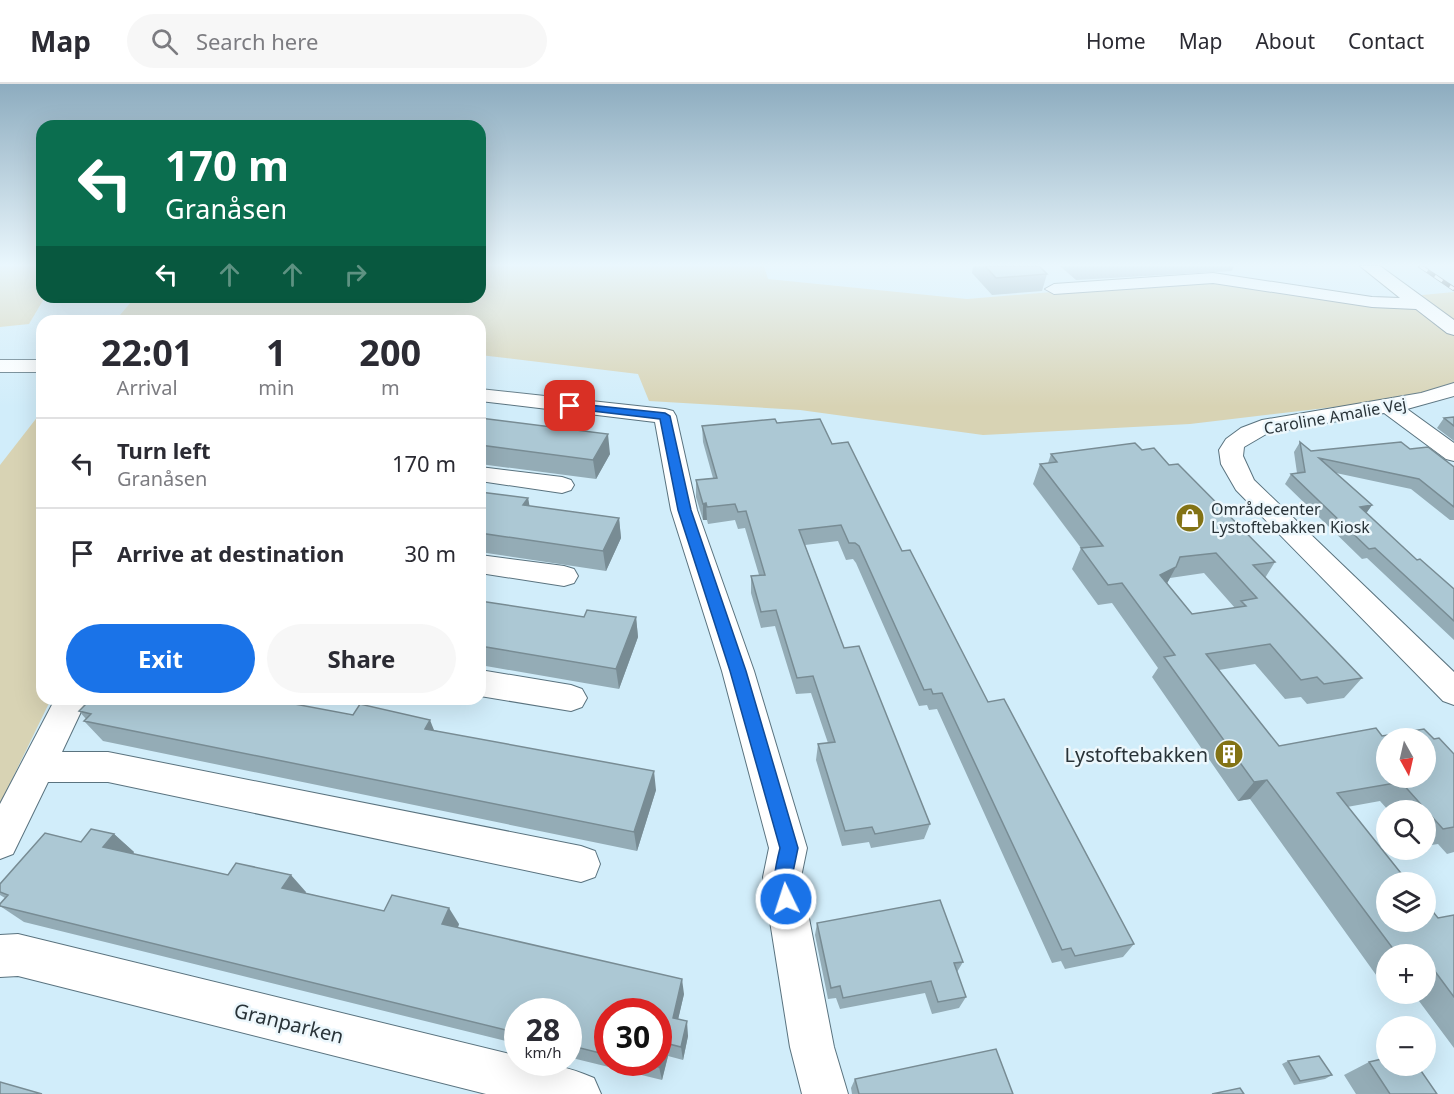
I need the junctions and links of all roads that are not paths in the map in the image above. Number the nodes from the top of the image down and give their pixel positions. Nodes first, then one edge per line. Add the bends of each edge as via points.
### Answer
1 (1434, 313) edge
2 (1454, 329) edge
3 (0, 366) edge
4 (36, 366) edge
5 (1454, 389) edge
6 (486, 397) edge
7 (1389, 406) junction
8 (1454, 454) edge
9 (486, 475) edge
10 (562, 485) dead end
11 (486, 565) edge
12 (564, 576) dead end
13 (486, 684) edge
14 (1454, 692) edge
15 (571, 698) dead end
16 (68, 705) edge
17 (37, 767) junction
18 (0, 842) edge
19 (581, 864) dead end
20 (0, 957) edge
21 (578, 1094) edge
22 (825, 1094) edge

1 - 2 street
3 - 4 street
5 - 7 street, Caroline Amalie Vej
6 - 22 street via 665,416 684,510 738,671 789,848 782,877 812,1047
7 - 8 street
7 - 14 street, Caroline Amalie Vej via 1262,427 1239,437 1231,450 1232,464 1245,485
9 - 10 street
11 - 12 street
13 - 15 street
16 - 17 street
17 - 18 street
17 - 19 street via 108,767
20 - 21 street, Granparken via 18,956

